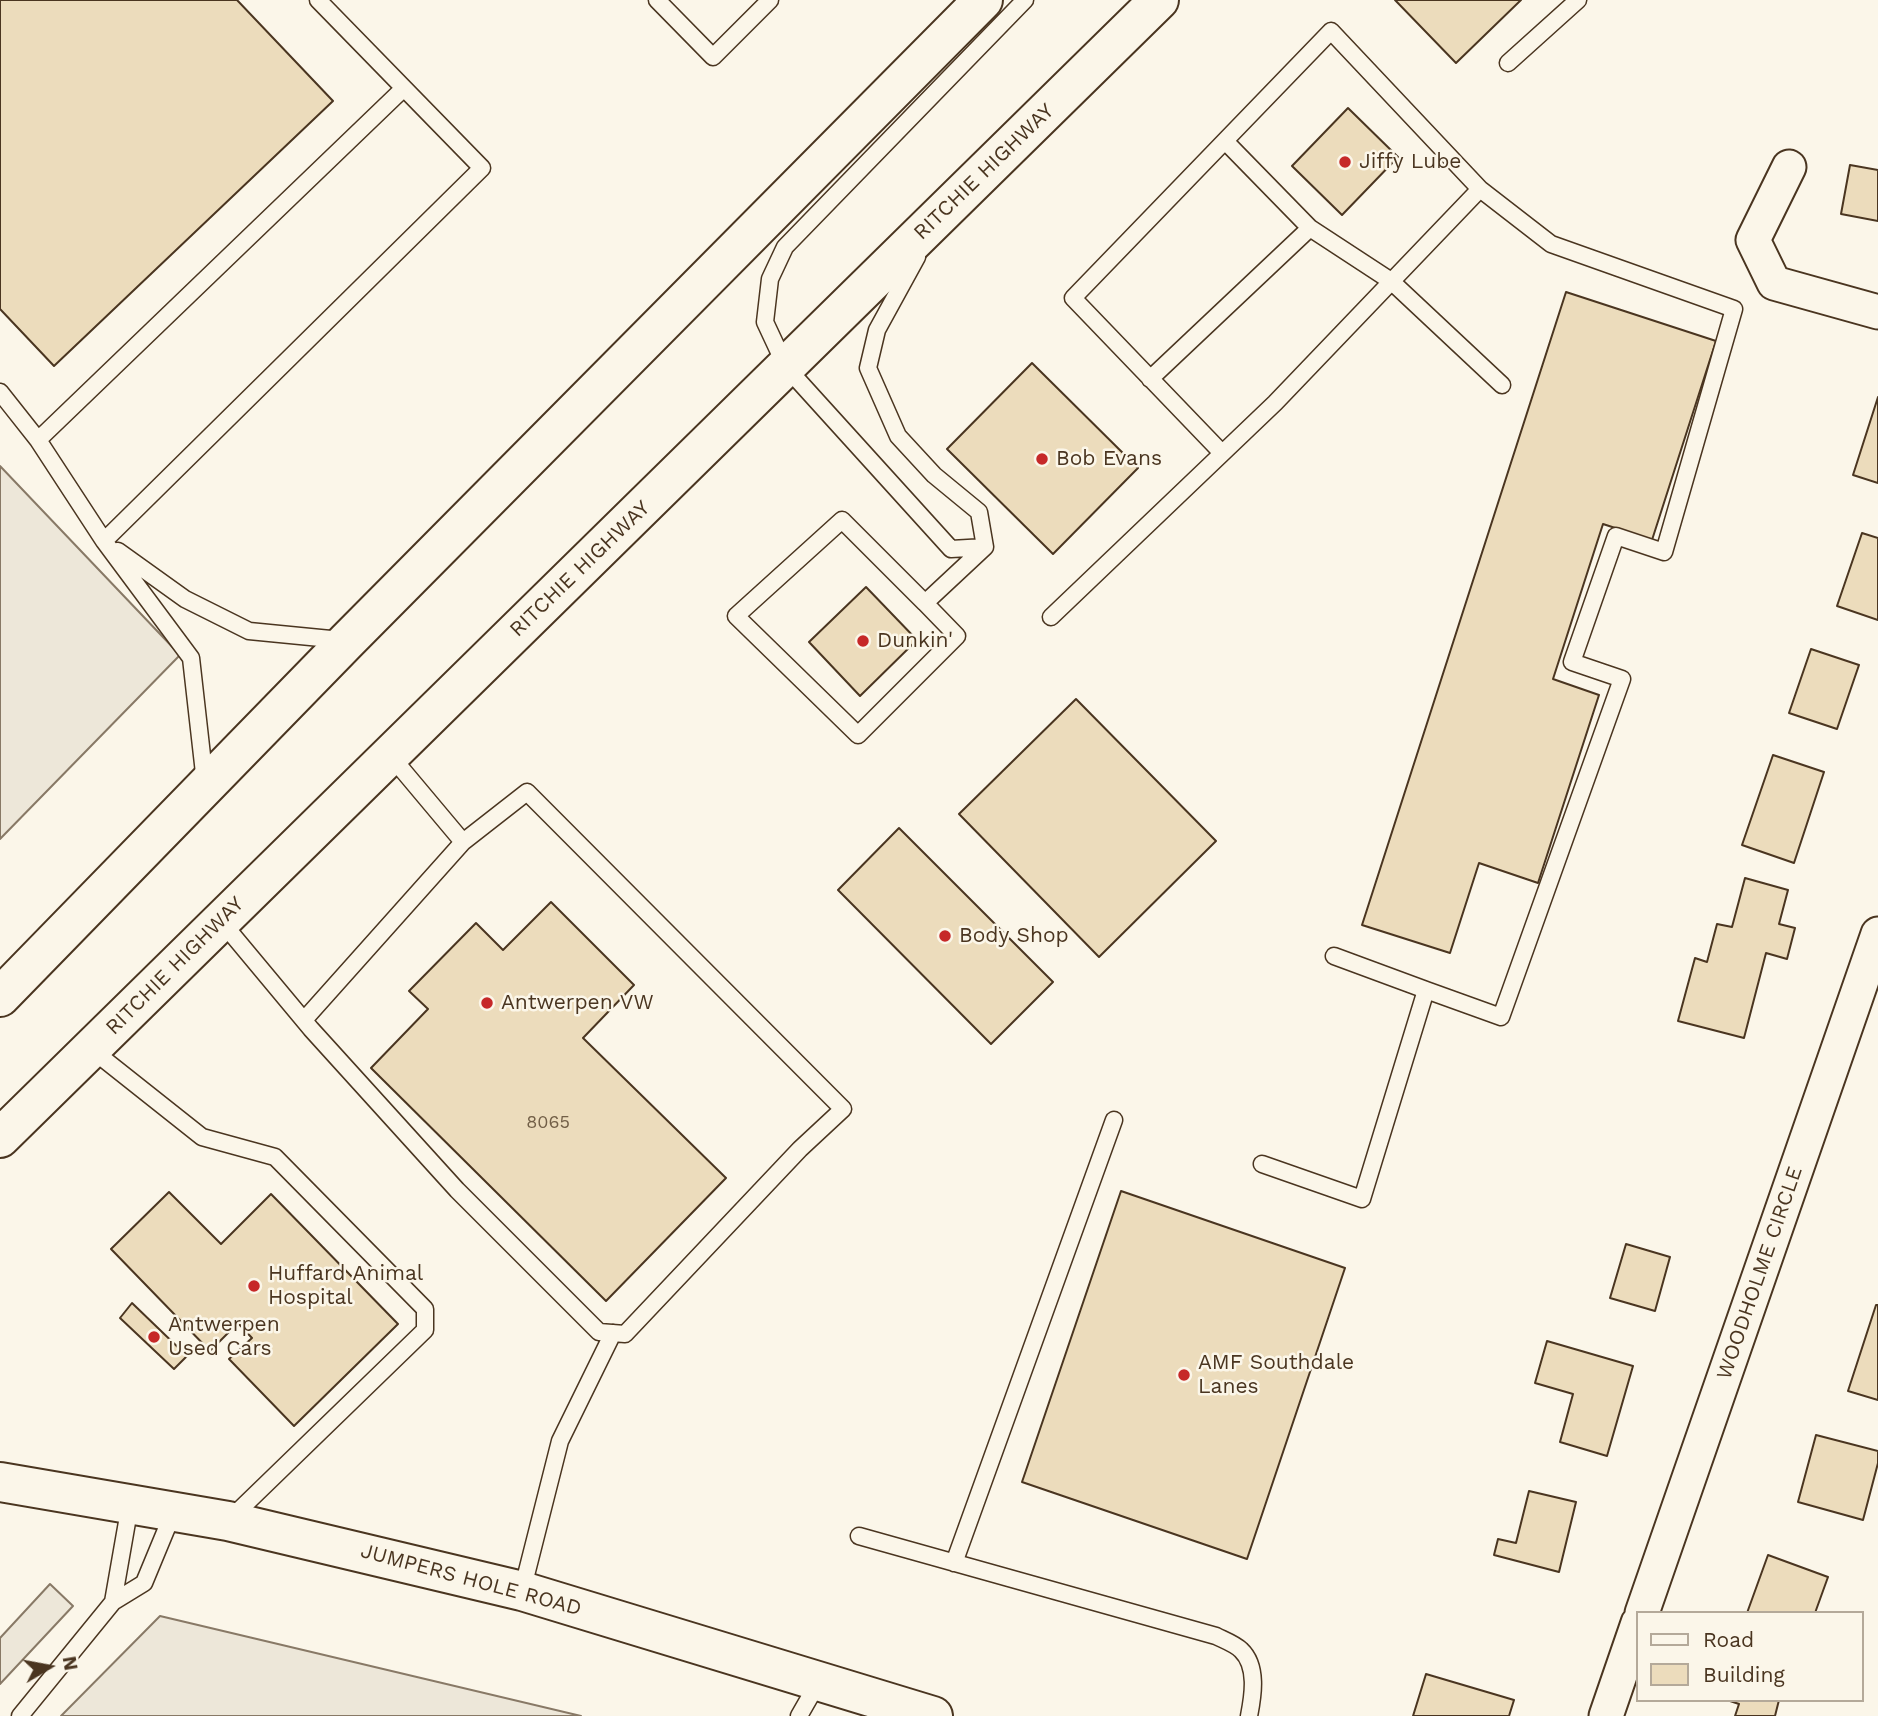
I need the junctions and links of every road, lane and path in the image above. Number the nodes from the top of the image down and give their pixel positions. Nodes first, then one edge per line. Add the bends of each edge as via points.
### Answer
1 (318, 0) edge
2 (657, 0) edge
3 (770, 0) edge
4 (984, 0) edge
5 (1025, 0) edge
6 (1159, 0) edge
7 (1578, 0) edge
8 (1141, 15) edge
9 (1508, 63) dead end
10 (404, 88) junction
11 (1225, 141) junction
12 (1789, 167) dead end
13 (1480, 189) junction
14 (939, 216) junction
15 (1310, 228) junction
16 (1391, 281) junction
17 (1878, 312) edge
18 (786, 367) junction
19 (1150, 379) junction
20 (1502, 386) dead end
21 (2, 399) edge
22 (38, 440) junction
23 (1222, 453) junction
24 (104, 541) junction
25 (985, 547) junction
26 (925, 603) junction
27 (1051, 617) dead end
28 (347, 640) junction
29 (390, 755) junction
30 (205, 788) junction
31 (463, 842) junction
32 (221, 921) junction
33 (1878, 934) edge
34 (1334, 956) dead end
35 (1426, 990) junction
36 (0, 997) edge
37 (304, 1020) junction
38 (91, 1049) junction
39 (1114, 1120) dead end
40 (0, 1138) edge
41 (1262, 1164) dead end
42 (613, 1333) junction
43 (0, 1482) edge
44 (131, 1503) junction
45 (174, 1510) junction
46 (228, 1521) junction
47 (859, 1536) dead end
48 (954, 1563) junction
49 (522, 1591) junction
50 (113, 1602) junction
51 (1643, 1611) edge
52 (1636, 1629) edge
53 (819, 1681) junction
54 (20, 1716) edge
55 (799, 1716) edge
56 (933, 1716) edge
57 (1249, 1716) edge
58 (1606, 1716) edge

1 - 10 lane
2 - 3 lane via 713,57
4 - 28 main road
5 - 18 lane via 785,247 770,279 765,323
6 - 8 main road, RITCHIE HIGHWAY
7 - 9 lane
8 - 14 main road, RITCHIE HIGHWAY
10 - 22 lane
10 - 24 lane via 482,168
11 - 13 lane via 1331,32
11 - 15 lane
11 - 19 lane via 1073,298
12 - 17 street via 1753,240 1774,283
13 - 16 lane
13 - 35 lane via 1551,244 1734,309 1664,552 1616,536 1572,662 1622,679 1501,1017
14 - 18 main road, RITCHIE HIGHWAY
14 - 25 lane via 877,330 868,368 898,436 934,475 979,512
15 - 16 lane
15 - 19 lane
16 - 20 lane
16 - 23 lane
18 - 25 lane via 951,550
18 - 29 main road, RITCHIE HIGHWAY
19 - 23 lane
21 - 22 lane
22 - 24 lane
23 - 27 lane
24 - 28 lane via 193,604 249,631
24 - 30 lane via 191,659
25 - 26 lane
26 - 26 lane via 957,636 858,735 736,616 842,520
28 - 30 main road
29 - 31 lane
29 - 32 main road, RITCHIE HIGHWAY
30 - 36 main road
31 - 37 lane
31 - 42 lane via 527,792 844,1109 800,1149 625,1334
32 - 37 lane
32 - 38 main road, RITCHIE HIGHWAY
33 - 51 street, WOODHOLME CIRCLE
34 - 35 lane
35 - 41 lane via 1362,1199
37 - 42 lane via 457,1190 598,1332
38 - 40 main road, RITCHIE HIGHWAY
38 - 46 lane via 202,1137 275,1157 425,1309 425,1330
39 - 48 lane
42 - 49 lane via 560,1441
43 - 44 main road, JUMPERS HOLE ROAD
44 - 45 main road, JUMPERS HOLE ROAD
44 - 50 lane
45 - 46 main road, JUMPERS HOLE ROAD
45 - 50 lane via 144,1583
46 - 49 main road, JUMPERS HOLE ROAD
47 - 48 lane
48 - 57 lane via 1216,1636 1242,1651 1252,1669
49 - 53 main road, JUMPERS HOLE ROAD
50 - 54 lane
52 - 58 street
53 - 55 lane
53 - 56 main road, JUMPERS HOLE ROAD

